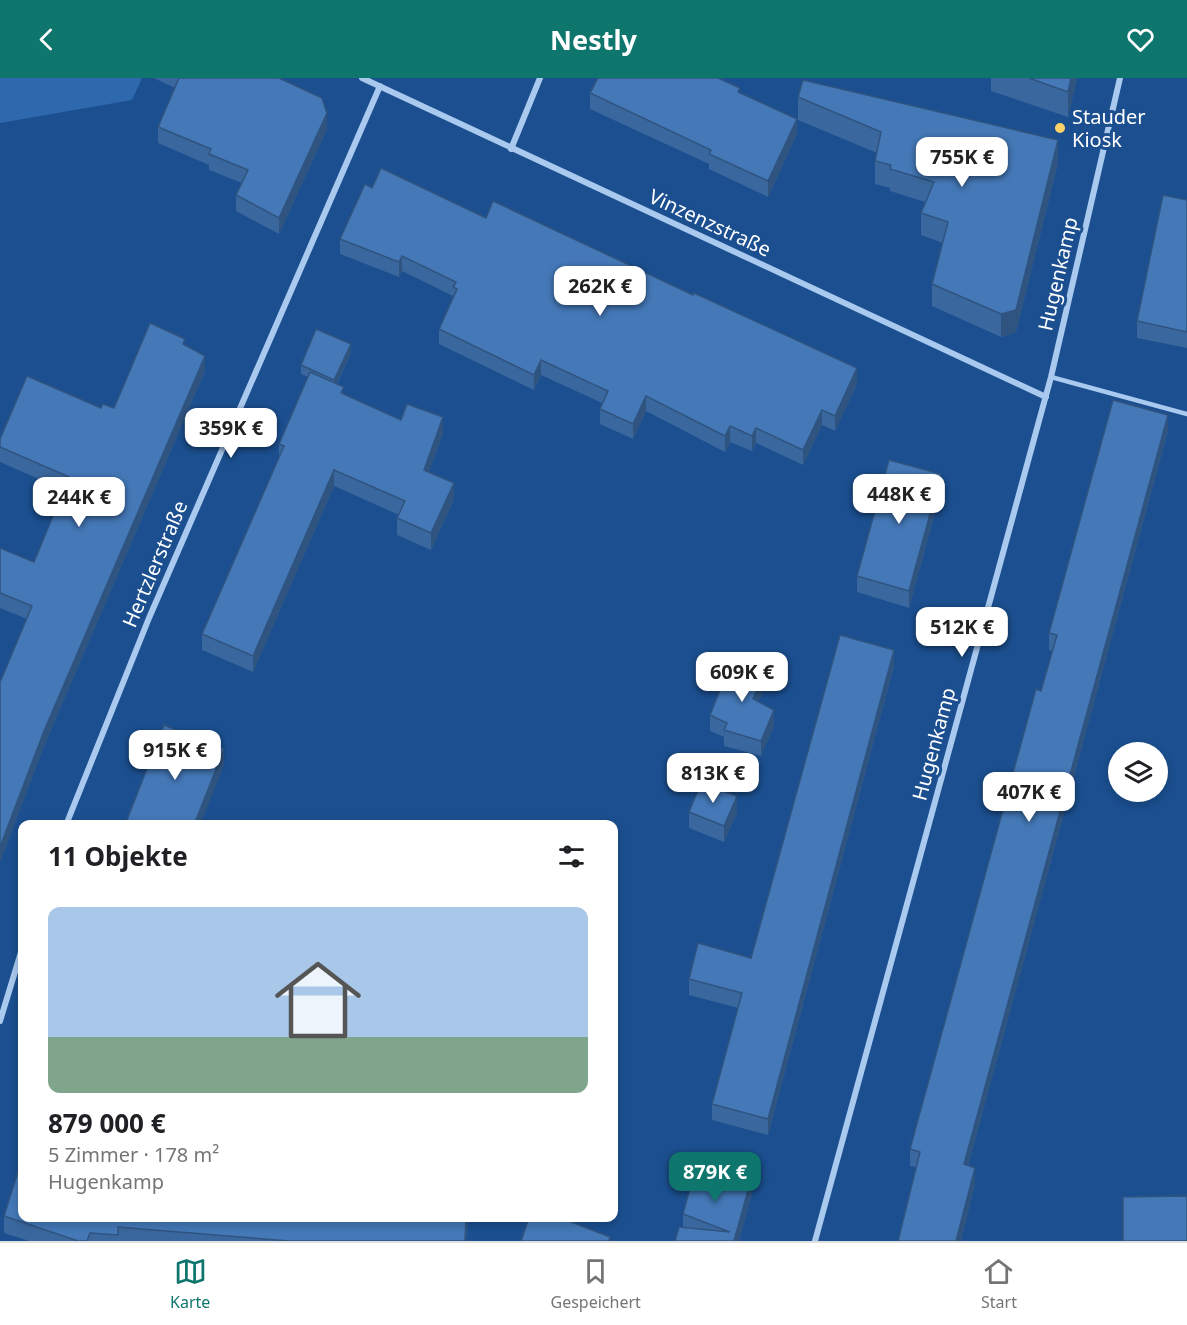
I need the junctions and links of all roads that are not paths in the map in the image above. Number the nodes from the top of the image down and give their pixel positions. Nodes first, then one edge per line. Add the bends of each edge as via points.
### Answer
1 (362, 78) edge
2 (540, 78) edge
3 (1120, 78) edge
4 (380, 86) junction
5 (511, 149) junction
6 (1052, 377) junction
7 (1046, 397) junction
8 (1187, 414) edge
9 (68, 820) edge
10 (18, 962) edge
11 (0, 1021) edge
12 (815, 1241) edge

1 - 4 street, Vinzenzstraße
2 - 5 street
3 - 6 street, Hugenkamp
4 - 5 street, Vinzenzstraße
4 - 9 street, Hertzlerstraße via 149,618
5 - 7 street, Vinzenzstraße
6 - 7 street, Hugenkamp
6 - 8 lane
7 - 12 street, Hugenkamp
10 - 11 street

